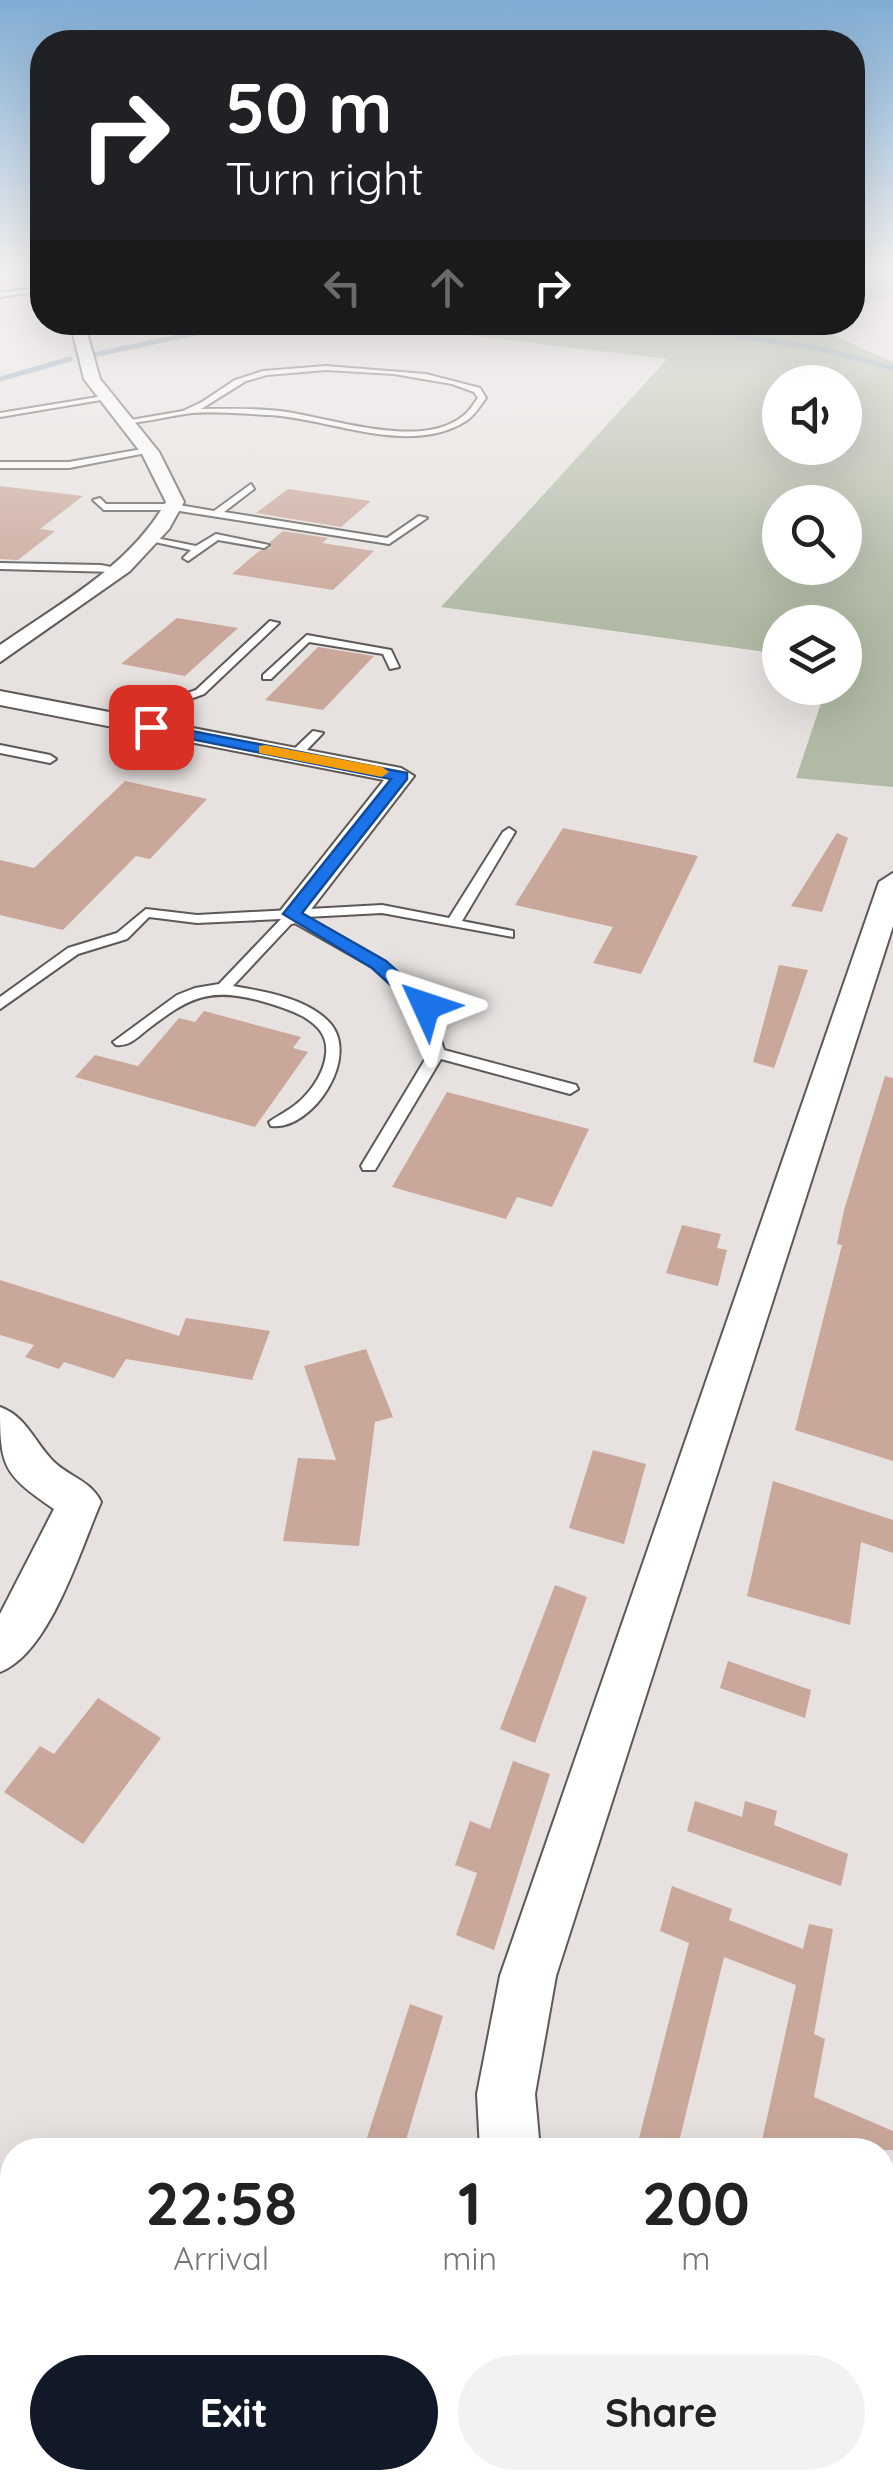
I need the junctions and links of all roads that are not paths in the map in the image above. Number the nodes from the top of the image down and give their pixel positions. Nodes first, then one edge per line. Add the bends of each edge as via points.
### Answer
1 (95, 385) edge
2 (233, 385) edge
3 (466, 385) edge
4 (101, 398) junction
5 (191, 411) junction
6 (0, 415) edge
7 (123, 422) junction
8 (148, 450) junction
9 (0, 465) edge
10 (251, 486) dead end
11 (98, 500) dead end
12 (173, 507) junction
13 (216, 514) junction
14 (422, 518) dead end
15 (151, 540) junction
16 (264, 545) dead end
17 (198, 548) junction
18 (188, 558) dead end
19 (0, 566) edge
20 (116, 569) junction
21 (274, 623) dead end
22 (0, 655) edge
23 (394, 667) dead end
24 (267, 677) dead end
25 (0, 698) edge
26 (151, 727) junction
27 (317, 733) dead end
28 (0, 749) edge
29 (295, 755) junction
30 (50, 760) dead end
31 (508, 832) dead end
32 (893, 882) edge
33 (292, 914) junction
34 (454, 922) junction
35 (508, 934) dead end
36 (224, 987) junction
37 (0, 1004) edge
38 (121, 1042) dead end
39 (437, 1053) junction
40 (570, 1089) dead end
41 (278, 1122) dead end
42 (369, 1166) dead end
43 (0, 1424) edge
44 (0, 1650) edge
45 (509, 2138) edge

1 - 4 street
2 - 5 lane
3 - 5 lane via 478,390 477,408 446,426 404,434 278,413
4 - 6 lane
4 - 7 street
5 - 7 lane
7 - 8 street
8 - 9 lane via 69,465
8 - 12 street
10 - 13 lane
11 - 12 lane via 104,507
12 - 13 lane
12 - 15 street
13 - 14 lane via 389,541
15 - 17 lane
15 - 20 street
16 - 17 lane via 216,537
17 - 18 lane
19 - 20 lane
20 - 22 street
21 - 26 lane
23 - 24 lane via 387,652 306,638
25 - 26 street
26 - 29 street
27 - 29 lane
28 - 30 lane
29 - 33 street via 401,776
31 - 34 lane
32 - 45 street via 528,1976 506,2094
33 - 34 lane via 382,909
33 - 36 lane
33 - 37 lane via 146,914 122,936 72,951
33 - 39 lane via 379,964 426,1006
34 - 35 lane
36 - 38 lane via 192,993
36 - 41 lane via 309,1009 326,1025 334,1048 330,1073 303,1112
39 - 40 lane
39 - 42 lane
43 - 44 street via 40,1476 79,1502 26,1618

